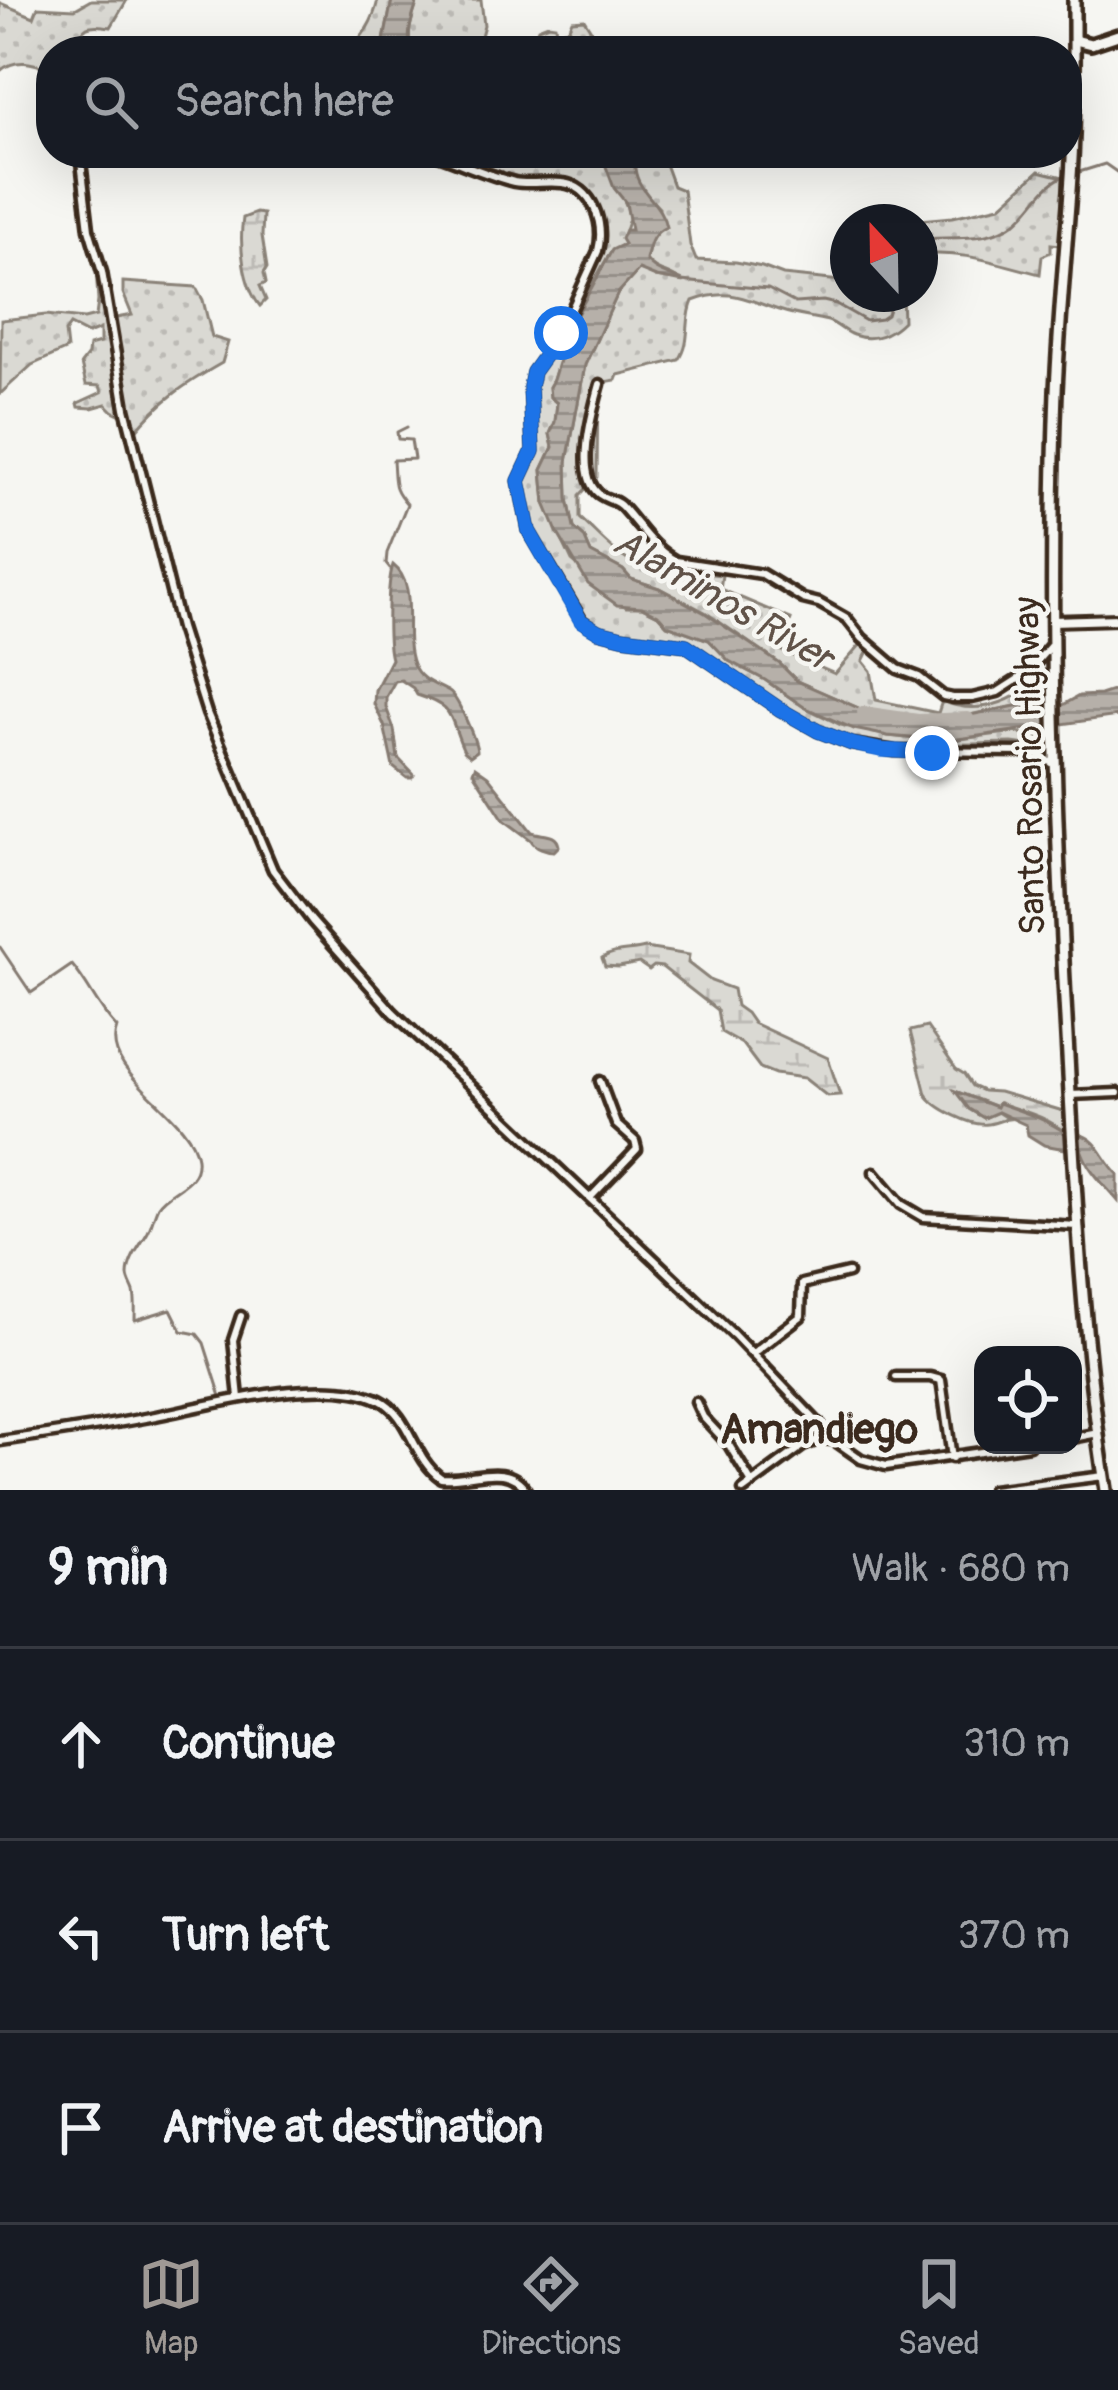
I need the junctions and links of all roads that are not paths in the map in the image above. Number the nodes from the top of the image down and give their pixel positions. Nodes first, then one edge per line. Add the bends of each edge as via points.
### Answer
1 (1074, 0) edge
2 (1074, 23) junction
3 (1118, 35) edge
4 (1076, 36) edge
5 (1082, 40) edge
6 (1096, 41) junction
7 (1082, 52) edge
8 (82, 168) edge
9 (477, 168) edge
10 (1072, 168) edge
11 (600, 384) dead end
12 (1118, 619) edge
13 (1052, 621) junction
14 (1052, 644) junction
15 (1055, 765) junction
16 (600, 1081) dead end
17 (1118, 1093) edge
18 (1070, 1095) junction
19 (874, 1172) dead end
20 (590, 1198) junction
21 (1077, 1226) junction
22 (848, 1273) dead end
23 (241, 1316) dead end
24 (752, 1354) junction
25 (896, 1377) dead end
26 (239, 1398) junction
27 (696, 1402) dead end
28 (1098, 1433) junction
29 (1082, 1436) edge
30 (830, 1439) junction
31 (0, 1441) edge
32 (976, 1454) edge
33 (952, 1458) junction
34 (1103, 1476) junction
35 (752, 1483) junction
36 (526, 1490) edge
37 (743, 1490) edge
38 (992, 1490) edge
39 (1106, 1490) edge

1 - 2 main road, Santo Rosario Highway
2 - 4 main road, Santo Rosario Highway
2 - 6 main road
3 - 6 main road
5 - 6 main road
6 - 7 main road
8 - 20 street via 125,408 180,628 273,870 393,1012
9 - 15 street via 524,184 572,185 596,209 598,250 561,333 533,372 533,451 519,481 529,531 581,621 622,637 686,645 781,710 852,744 895,752 1025,752
10 - 13 main road, Santo Rosario Highway
11 - 14 street via 588,428 593,486 620,503 668,557 762,574 847,619 876,652 944,696 998,692
12 - 13 street
13 - 14 main road, Santo Rosario Highway
14 - 15 main road, Santo Rosario Highway
15 - 18 main road, Santo Rosario Highway
16 - 20 street via 616,1124 637,1149
17 - 18 street
18 - 21 main road, Santo Rosario Highway
19 - 21 street via 923,1217
20 - 24 street
21 - 28 main road, Santo Rosario Highway
22 - 24 street via 803,1283 801,1316
23 - 26 street via 233,1340
24 - 30 street
25 - 33 street via 941,1380
26 - 31 street
26 - 36 street via 317,1390 376,1398 436,1474 503,1473
27 - 35 street
28 - 29 street
28 - 34 main road, Santo Rosario Highway
30 - 33 street via 886,1466
30 - 35 street via 803,1446
32 - 33 street
34 - 38 street
34 - 39 main road, Santo Rosario Highway
35 - 37 street

